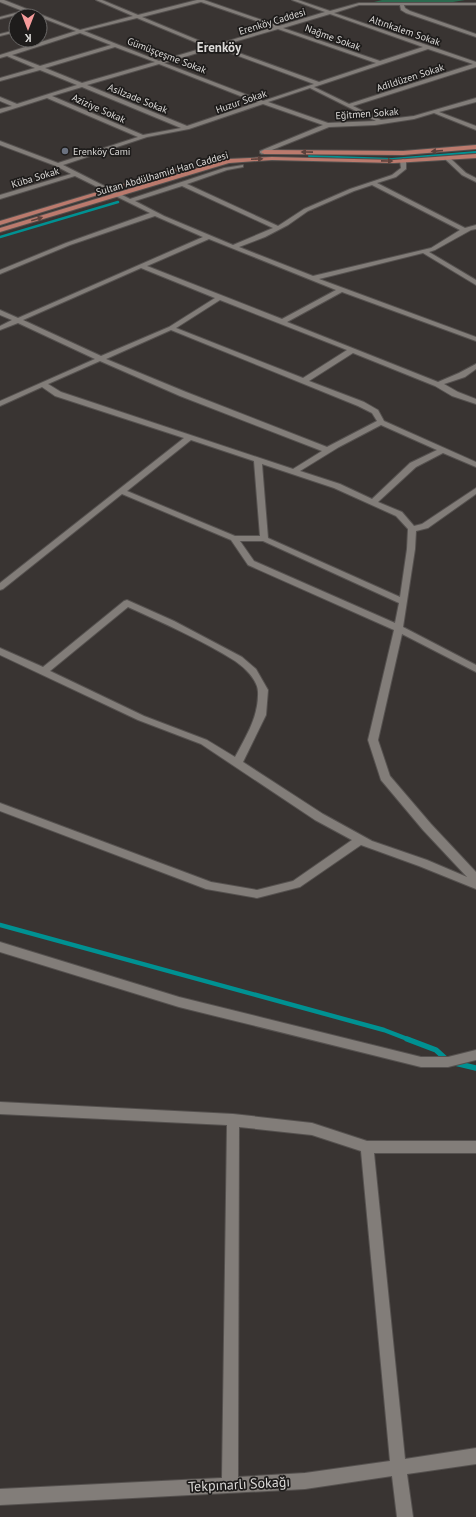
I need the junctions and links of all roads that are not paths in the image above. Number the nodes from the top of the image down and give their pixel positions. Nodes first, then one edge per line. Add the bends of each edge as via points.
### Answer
1 (0, 0) edge
2 (98, 0) edge
3 (201, 0) edge
4 (294, 0) edge
5 (306, 0) edge
6 (348, 0) edge
7 (374, 0) edge
8 (475, 0) edge
9 (217, 2) dead end
10 (367, 3) junction
11 (210, 4) junction
12 (359, 4) junction
13 (402, 4) junction
14 (460, 4) junction
15 (476, 4) edge
16 (20, 8) edge
17 (315, 8) junction
18 (476, 8) edge
19 (328, 13) junction
20 (138, 16) junction
21 (48, 19) edge
22 (53, 21) junction
23 (48, 22) edge
24 (280, 28) junction
25 (81, 31) junction
26 (476, 36) edge
27 (116, 45) junction
28 (428, 47) junction
29 (214, 48) junction
30 (0, 52) edge
31 (7, 54) junction
32 (0, 57) edge
33 (161, 63) junction
34 (380, 63) junction
35 (476, 64) edge
36 (40, 68) junction
37 (0, 80) edge
38 (320, 84) junction
39 (82, 85) junction
40 (311, 87) junction
41 (48, 96) junction
42 (0, 99) edge
43 (476, 100) edge
44 (266, 102) junction
45 (17, 106) junction
46 (349, 106) junction
47 (0, 111) edge
48 (435, 112) junction
49 (380, 122) junction
50 (328, 125) junction
51 (188, 128) junction
52 (476, 128) edge
53 (143, 137) junction
54 (0, 143) edge
55 (476, 147) edge
56 (262, 152) junction
57 (476, 156) edge
58 (448, 159) junction
59 (403, 161) junction
60 (58, 166) junction
61 (241, 166) dead end
62 (75, 174) junction
63 (476, 180) edge
64 (372, 183) junction
65 (182, 184) junction
66 (108, 190) junction
67 (117, 195) junction
68 (0, 196) edge
69 (129, 201) junction
70 (154, 214) junction
71 (0, 223) edge
72 (476, 227) edge
73 (277, 228) junction
74 (0, 230) edge
75 (466, 231) junction
76 (208, 237) junction
77 (234, 247) junction
78 (425, 252) junction
79 (141, 266) junction
80 (0, 272) edge
81 (314, 278) junction
82 (476, 283) edge
83 (342, 290) junction
84 (220, 297) junction
85 (0, 312) edge
86 (18, 320) junction
87 (282, 322) junction
88 (0, 328) edge
89 (171, 328) junction
90 (476, 339) edge
91 (353, 350) junction
92 (101, 359) junction
93 (476, 366) edge
94 (303, 381) junction
95 (42, 384) junction
96 (438, 384) junction
97 (476, 402) edge
98 (0, 404) edge
99 (381, 422) junction
100 (190, 437) junction
101 (327, 450) junction
102 (442, 450) junction
103 (258, 459) junction
104 (476, 465) edge
105 (293, 472) junction
106 (476, 490) edge
107 (121, 491) junction
108 (372, 502) junction
109 (412, 529) junction
110 (234, 538) junction
111 (264, 539) junction
112 (0, 587) edge
113 (403, 602) junction
114 (398, 628) junction
115 (0, 651) edge
116 (476, 669) edge
117 (44, 672) junction
118 (237, 764) junction
119 (0, 807) edge
120 (360, 840) junction
121 (476, 879) edge
122 (476, 885) edge
123 (0, 947) edge
124 (476, 1055) edge
125 (0, 1108) edge
126 (233, 1120) junction
127 (476, 1146) edge
128 (367, 1147) junction
129 (476, 1456) edge
130 (398, 1467) junction
131 (230, 1485) junction
132 (0, 1497) edge
133 (404, 1517) edge

1 - 16 street, Gümüşçeşme Sokak
2 - 20 street
3 - 11 street, Nağme Sokak
3 - 20 street
4 - 17 street, Altınkalem Sokak
5 - 17 street via 320,6
6 - 12 street
7 - 10 street
8 - 14 street
9 - 11 street
10 - 12 street, Erenköy Caddesi
10 - 13 street, Erenköy Caddesi
11 - 24 street, Nağme Sokak
12 - 19 street, Erenköy Caddesi
13 - 14 street, Erenköy Caddesi
13 - 26 street via 403,9 408,12
14 - 15 street
14 - 18 street
17 - 19 street, Altınkalem Sokak
19 - 24 street, Erenköy Caddesi
19 - 28 street, Altınkalem Sokak
20 - 25 street
20 - 29 street
21 - 22 street, Gümüşçeşme Sokak
22 - 23 street
22 - 25 street, Gümüşçeşme Sokak
24 - 29 street, Erenköy Caddesi
24 - 34 street, Nağme Sokak
25 - 27 street, Gümüşçeşme Sokak
25 - 31 street
27 - 33 street, Gümüşçeşme Sokak
27 - 36 street
28 - 34 street, Huzur Sokak
28 - 35 street, Altınkalem Sokak
29 - 33 street, Erenköy Caddesi
29 - 38 street
30 - 31 street, Asilzade Sokak
31 - 32 street
31 - 36 street, Asilzade Sokak
33 - 39 street, Erenköy Caddesi
33 - 44 street, Gümüşçeşme Sokak
34 - 38 street, Huzur Sokak
35 - 46 street, Adildüzen Sokak
36 - 37 street
36 - 39 street, Asilzade Sokak
38 - 40 street, Huzur Sokak
39 - 41 street, Erenköy Caddesi
39 - 51 street, Asilzade Sokak
40 - 44 street, Huzur Sokak
40 - 46 street
41 - 45 street, Erenköy Caddesi
41 - 53 street, Aziziye Sokak
42 - 45 street
43 - 48 street, Eğitmen Sokak
44 - 50 street, Gümüşçeşme Sokak
44 - 51 street, Huzur Sokak
45 - 47 street, Erenköy Caddesi
46 - 49 street
48 - 49 street, Eğitmen Sokak
48 - 52 street
49 - 50 street, Eğitmen Sokak
50 - 56 street, Eğitmen Sokak
51 - 53 street, Huzur Sokak
53 - 60 street, Huzur Sokak
54 - 60 street
55 -> 56 main road, Sultan Abdülhamid Han Caddesi via 403,153
56 - 66 main road, Sultan Abdülhamid Han Caddesi via 212,159
57 - 58 main road, Sultan Abdülhamid Han Caddesi
58 - 59 main road, Sultan Abdülhamid Han Caddesi
58 - 63 street via 464,174
59 - 64 street via 404,168 394,176
67 -> 59 main road, Sultan Abdülhamid Han Caddesi via 235,160 263,158
60 - 62 street
61 - 65 street
62 - 66 street
62 - 68 street, Küba Sokak
64 - 73 street via 306,210
64 - 75 street
65 - 69 street
65 - 73 street
66 - 67 street
66 - 71 main road, Sultan Abdülhamid Han Caddesi
67 - 69 street
74 -> 67 main road, Sultan Abdülhamid Han Caddesi
69 - 70 street
70 - 76 street
70 - 80 street via 68,244
72 - 75 street
73 - 77 street
75 - 78 street
76 - 77 street
76 - 79 street
77 - 81 street
78 - 81 street
78 - 82 street
79 - 84 street
79 - 86 street
81 - 83 street
83 - 87 street
83 - 90 street
84 - 87 street
84 - 89 street
85 - 86 street
86 - 88 street
86 - 92 street
87 - 91 street
89 - 92 street
89 - 94 street
91 - 94 street
91 - 96 street
92 - 95 street
92 - 101 street
93 - 96 street via 462,375
94 - 99 street via 361,404 375,412
95 - 98 street
95 - 100 street via 58,394
96 - 97 street
99 - 101 street
99 - 102 street
100 - 103 street
100 - 107 street
101 - 105 street
102 - 104 street
102 - 108 street via 413,465
103 - 105 street
103 - 111 street
105 - 108 street via 337,486
106 - 109 street via 425,526
107 - 110 street
107 - 112 street
108 - 109 street via 399,514
109 - 113 street
110 - 111 street
110 - 114 street via 251,563
111 - 113 street
113 - 114 street
114 - 116 street
114 - 121 street via 373,740 385,777
115 - 117 street
117 - 118 street via 141,718 204,742
117 - 118 street via 127,603 171,623 239,659 253,671 263,690 261,715
118 - 120 street via 319,818
119 - 120 street via 210,886 257,894 296,884
120 - 122 street via 423,862
123 - 124 street via 179,1002 421,1062 448,1062
125 - 126 street
126 - 128 street via 312,1129
126 - 131 street
127 - 128 street
128 - 130 street
129 - 130 street, Tekpınarlı Sokağı
130 - 131 street, Tekpınarlı Sokağı via 305,1481
130 - 133 street
131 - 132 street, Tekpınarlı Sokağı

